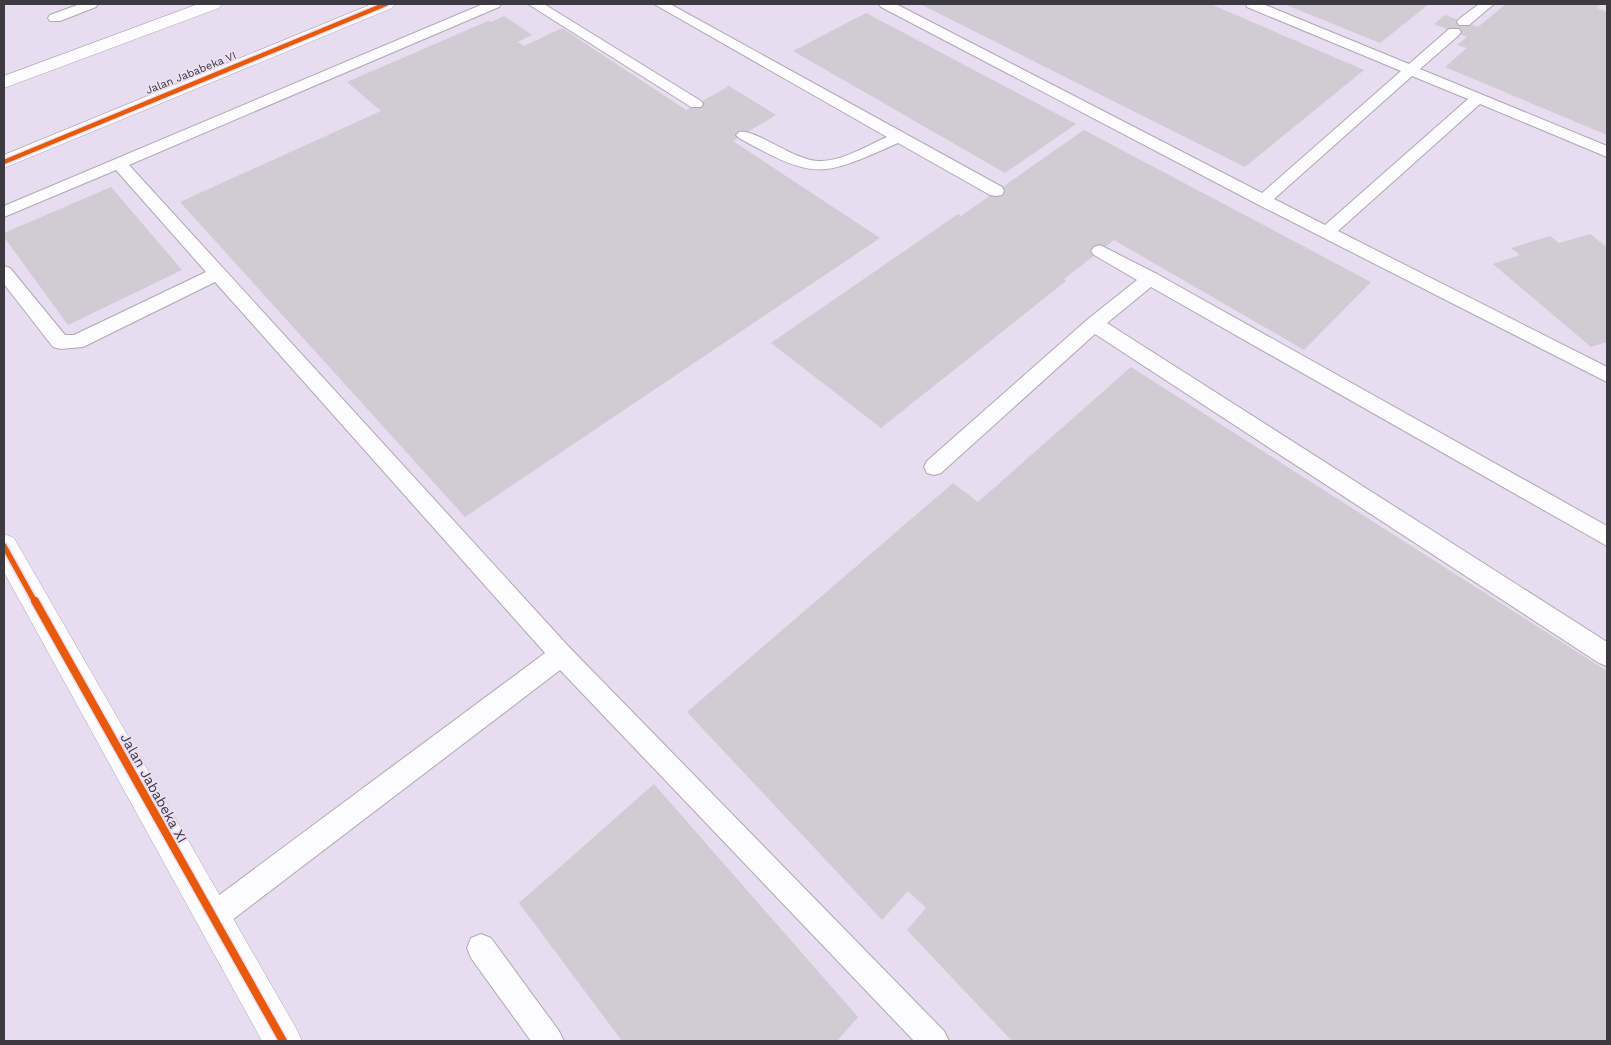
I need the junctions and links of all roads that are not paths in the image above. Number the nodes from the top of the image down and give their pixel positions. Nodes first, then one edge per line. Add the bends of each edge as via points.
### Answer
1 (90, 4) edge
2 (214, 4) edge
3 (386, 4) edge
4 (494, 4) edge
5 (535, 4) edge
6 (661, 4) edge
7 (886, 4) edge
8 (1252, 4) edge
9 (1487, 4) edge
10 (55, 18) dead end
11 (1409, 70) junction
12 (4, 82) edge
13 (1478, 98) junction
14 (696, 104) dead end
15 (744, 135) dead end
16 (899, 137) junction
17 (1607, 152) edge
18 (4, 162) edge
19 (119, 164) junction
20 (996, 191) dead end
21 (1263, 200) junction
22 (4, 212) edge
23 (1327, 232) junction
24 (1100, 251) dead end
25 (4, 272) edge
26 (216, 274) junction
27 (1151, 278) junction
28 (1094, 324) junction
29 (1607, 375) edge
30 (934, 467) dead end
31 (1607, 537) edge
32 (4, 546) edge
33 (561, 655) junction
34 (1607, 655) edge
35 (213, 917) junction
36 (481, 948) dead end
37 (283, 1041) edge
38 (549, 1041) edge
39 (934, 1041) edge

1 - 10 lane
2 - 12 street
3 - 18 street, Jalan Jababeka VI
4 - 19 lane
5 - 14 lane
6 - 16 lane
7 - 21 lane
8 - 11 lane
9 - 11 lane
11 - 13 lane
11 - 21 lane
13 - 17 lane
13 - 23 lane
15 - 16 lane via 784,156 818,166 832,165
16 - 20 lane
19 - 22 lane
19 - 26 lane
21 - 23 lane
23 - 29 lane
24 - 27 lane
25 - 26 lane via 60,342 67,343 76,342
26 - 33 lane
27 - 28 lane
27 - 31 lane
28 - 30 lane
28 - 34 lane
32 - 35 street, Jalan Jababeka XI
33 - 35 lane
33 - 39 lane
35 - 37 street, Jalan Jababeka XI
36 - 38 lane

